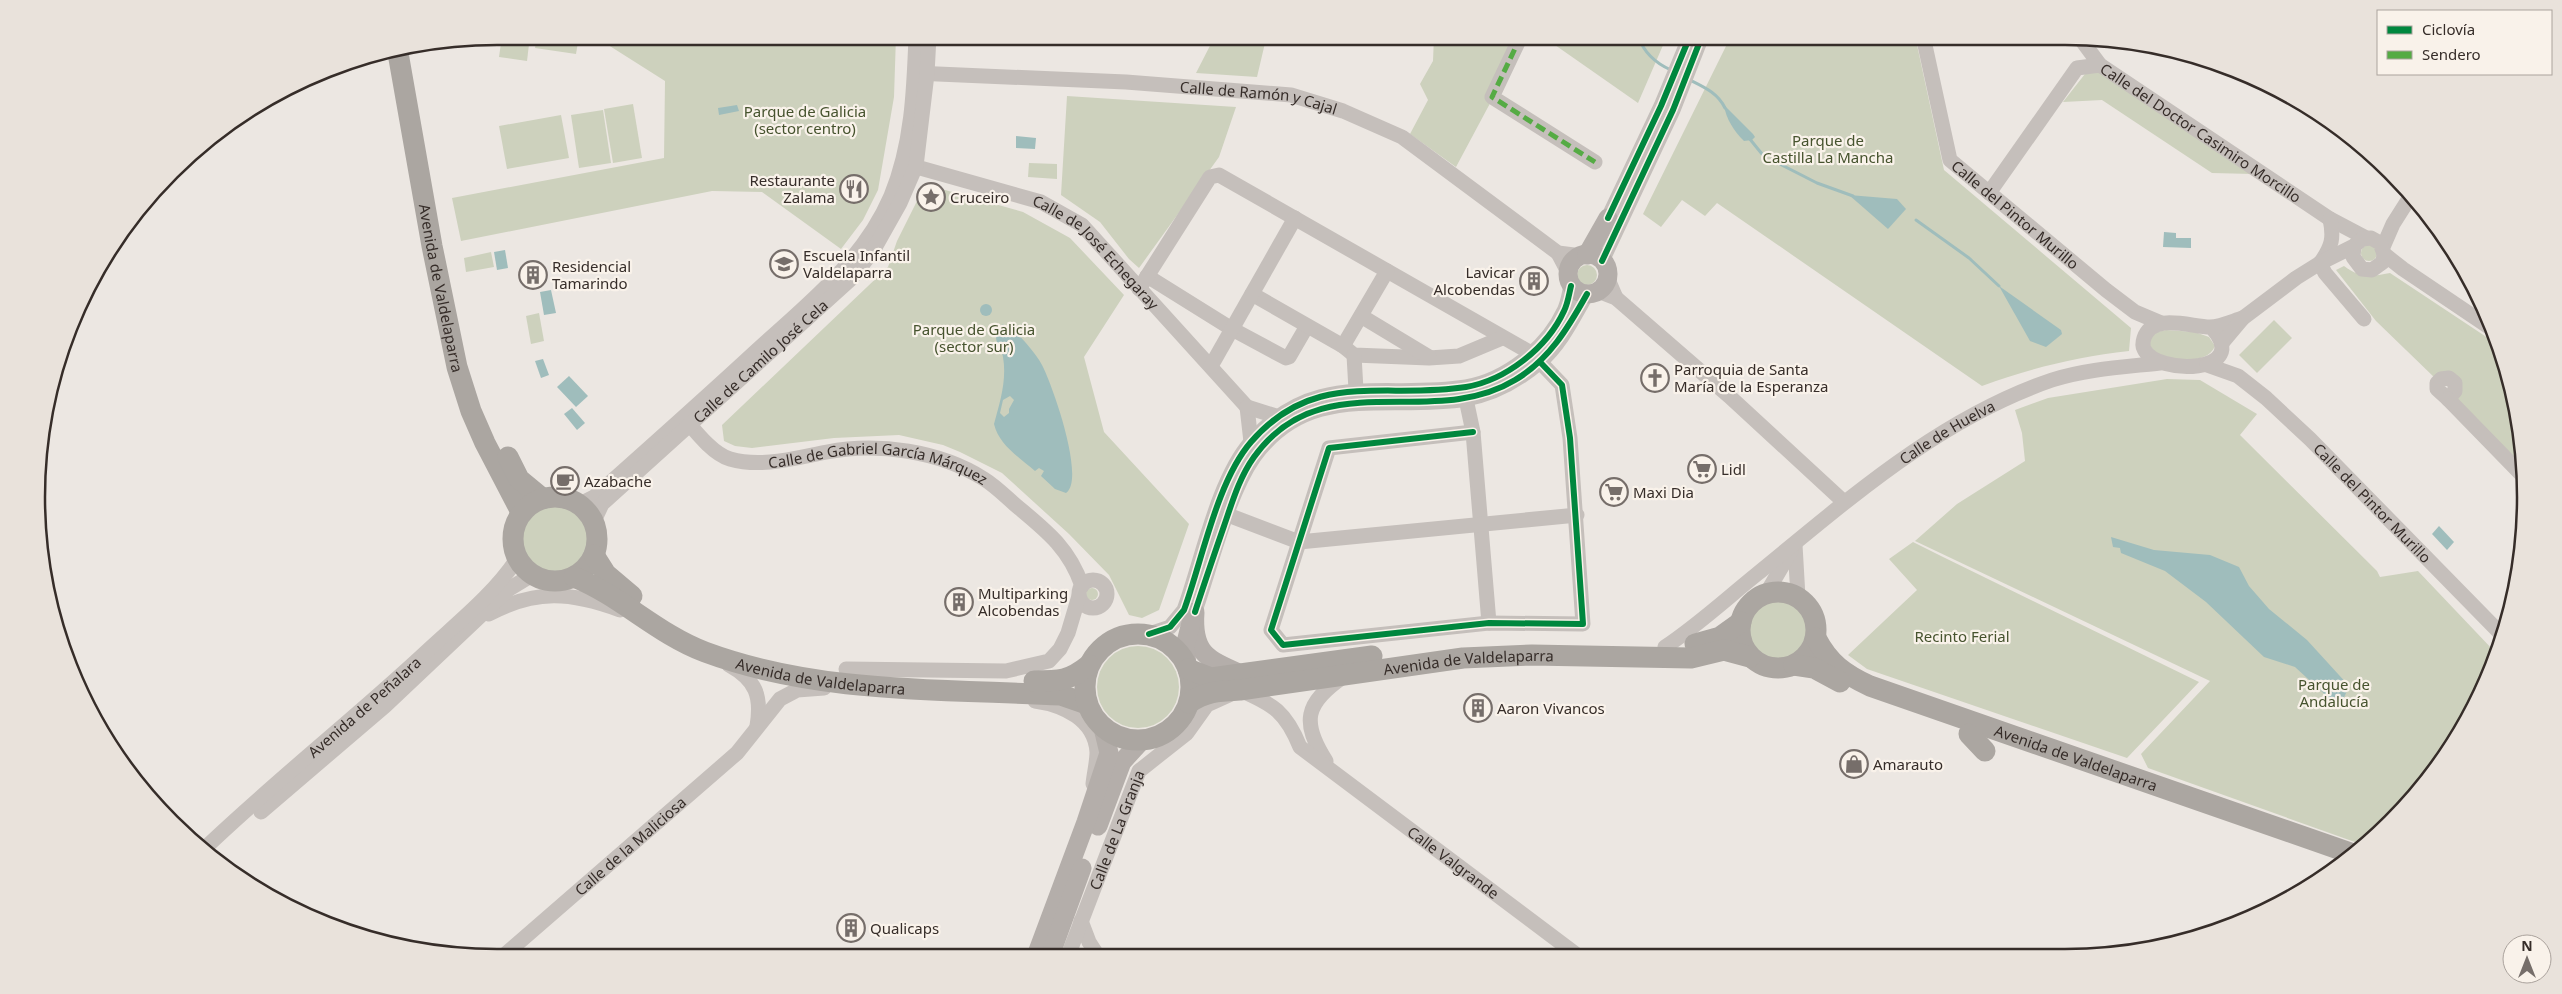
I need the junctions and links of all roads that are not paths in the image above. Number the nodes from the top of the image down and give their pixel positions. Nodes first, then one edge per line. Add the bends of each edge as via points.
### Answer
1 (917, 45) edge
2 (927, 45) edge
3 (1517, 45) edge
4 (1925, 45) edge
5 (2079, 45) edge
6 (1691, 46) edge
7 (2084, 46) edge
8 (411, 54) edge
9 (399, 56) edge
10 (2100, 66) junction
11 (2076, 68) junction
12 (921, 73) junction
13 (1667, 108) junction
14 (1596, 162) dead end
15 (909, 165) junction
16 (1989, 193) junction
17 (2407, 201) edge
18 (1296, 218) junction
19 (1608, 218) joint
20 (2330, 220) junction
21 (2368, 244) junction
22 (2354, 262) junction
23 (2320, 263) junction
24 (2376, 268) junction
25 (2403, 269) junction
26 (1388, 272) junction
27 (1588, 274) junction
28 (1147, 276) junction
29 (1139, 289) junction
30 (1252, 294) junction
31 (2135, 312) junction
32 (1362, 316) junction
33 (2243, 318) junction
34 (2364, 319) dead end
35 (2482, 322) edge
36 (2161, 323) junction
37 (1308, 326) junction
38 (2211, 327) junction
39 (1232, 329) junction
40 (2145, 334) junction
41 (1502, 338) junction
42 (2222, 348) junction
43 (1348, 350) junction
44 (2144, 350) junction
45 (1430, 358) junction
46 (1536, 358) junction
47 (2160, 363) junction
48 (2207, 365) junction
49 (1211, 366) junction
50 (2124, 367) junction
51 (2238, 376) junction
52 (1356, 390) junction
53 (1466, 399) junction
54 (2448, 399) dead end
55 (1247, 407) junction
56 (1279, 417) junction
57 (688, 422) junction
58 (1473, 432) junction
59 (1251, 442) junction
60 (2516, 469) edge
61 (542, 498) junction
62 (1844, 502) junction
63 (580, 504) junction
64 (521, 512) junction
65 (1228, 515) junction
66 (1577, 515) junction
67 (594, 521) junction
68 (1481, 526) junction
69 (1299, 542) junction
70 (1795, 545) junction
71 (594, 555) junction
72 (517, 558) junction
73 (532, 575) junction
74 (574, 577) junction
75 (1766, 594) junction
76 (1798, 597) junction
77 (1195, 612) junction
78 (642, 618) junction
79 (477, 621) junction
80 (1741, 622) junction
81 (1489, 623) junction
82 (2497, 630) edge
83 (1149, 634) junction
84 (1816, 638) junction
85 (1665, 647) junction
86 (703, 651) junction
87 (1750, 657) junction
88 (1089, 664) junction
89 (1794, 666) junction
90 (1188, 667) junction
91 (846, 670) junction
92 (1345, 675) junction
93 (1240, 682) junction
94 (866, 685) junction
95 (965, 691) junction
96 (1189, 703) junction
97 (1087, 704) junction
98 (1103, 728) junction
99 (756, 732) junction
100 (1969, 734) junction
101 (1142, 740) junction
102 (1985, 751) dead end
103 (1329, 766) junction
104 (1086, 822) junction
105 (209, 845) edge
106 (215, 851) edge
107 (2346, 851) edge
108 (2333, 861) edge
109 (1081, 921) junction
110 (511, 949) edge
111 (1039, 949) edge
112 (1053, 949) edge
113 (1071, 949) edge
114 (1094, 949) edge
115 (1570, 949) edge

1 - 12 street, Calle de Camilo José Cela
2 - 12 street, Calle de Camilo José Cela
3 - 14 street via 1492,97
4 - 16 street, Calle del Pintor Murillo via 1950,160
5 - 11 street, Calle del Doctor Casimiro Morcillo
6 - 13 street
7 - 10 street, Calle del Doctor Casimiro Morcillo
8 - 61 highway, Avenida de Valdelaparra via 450,270 479,396 519,479
9 - 64 highway, Avenida de Valdelaparra via 457,367 485,443
10 - 11 street
10 - 20 street, Calle del Doctor Casimiro Morcillo
11 - 16 street
12 - 15 street, Calle de Camilo José Cela via 910,127
12 - 27 street, Calle de Ramón y Cajal via 1126,82 1291,95 1343,111 1402,137
13 - 19 street
13 - 27 street
15 - 29 street, Calle de José Echegaray via 1049,206 1082,225
15 - 57 street, Calle de Camilo José Cela via 864,245 842,273
16 - 31 street, Calle del Pintor Murillo
17 - 21 street via 2392,224
18 - 26 street
18 - 28 street via 1219,175 1213,175
18 - 30 street
19 - 27 main road
20 - 21 street, Calle del Doctor Casimiro Morcillo
20 - 23 street via 2333,236 2330,248
21 - 22 street via 2352,252
21 - 23 street
21 - 24 street via 2382,262
21 - 25 street, Calle del Doctor Casimiro Morcillo
22 - 23 street
22 - 24 street via 2367,270
23 - 33 street
23 - 34 street
24 - 25 street
25 - 35 street, Calle del Doctor Casimiro Morcillo
26 - 32 street
26 - 41 street
27 - 46 street via 1560,339
27 - 62 street, Calle de Ramón y Cajal via 1729,396
28 - 29 street
28 - 39 street
29 - 49 street, Calle de José Echegaray
30 - 37 street
30 - 39 street
31 - 36 street, Calle del Pintor Murillo
31 - 40 street, Calle del Pintor Murillo
32 - 43 street
32 - 45 street
33 - 38 street
33 - 42 street
36 - 38 street, Calle del Pintor Murillo
36 - 40 street
37 - 39 street via 1289,358
37 - 43 street
38 - 42 street, Calle del Pintor Murillo
39 - 49 street
40 - 44 street
41 - 45 street via 1460,356
41 - 46 street
42 - 48 street via 2216,361
42 - 51 street, Calle del Pintor Murillo
43 - 45 street
43 - 52 street
44 - 47 street
44 - 50 street
46 - 52 street via 1466,387
46 - 53 street via 1502,387
46 - 66 street via 1562,385
47 - 48 street, Calle de Huelva
47 - 50 street, Calle de Huelva
48 - 51 street, Calle del Pintor Murillo
49 - 55 street, Calle de José Echegaray
50 - 62 street, Calle de Huelva via 2053,380 2004,400 1922,445
51 - 82 street, Calle del Pintor Murillo via 2310,439
52 - 56 street via 1316,397
53 - 58 street
53 - 65 street via 1347,403 1307,414 1286,426 1255,456 1239,484
54 - 60 street
55 - 56 street
55 - 59 street
56 - 59 street
57 - 63 street, Calle de Camilo José Cela via 594,497
57 - 67 street, Calle de Camilo José Cela via 602,504
57 - 91 street, Calle de Gabriel García Márquez via 707,443 728,458 749,462 770,462 844,449 878,448 912,452 950,463 986,480 1063,548 1076,568 1080,591 1068,633 1049,660 1006,671
58 - 68 street
58 - 69 street via 1329,448
59 - 83 street via 1230,477 1184,610 1170,627
61 - 63 highway via 562,497
61 - 64 highway
62 - 70 street, Calle de Huelva
63 - 67 highway
64 - 72 highway via 512,535
65 - 69 street
65 - 77 street
66 - 68 street
66 - 81 street via 1583,624
67 - 71 highway via 597,532
68 - 69 street
68 - 81 street
69 - 81 street via 1271,630 1283,645
70 - 75 street
70 - 76 street
70 - 85 street, Calle de Huelva via 1698,625
71 - 74 highway via 583,571
71 - 91 highway, Avenida de Valdelaparra via 618,586 683,626 743,652
72 - 73 highway
72 - 105 street, Avenida de Peñalara via 502,582 392,684
73 - 74 highway via 553,581
73 - 79 street via 509,589
74 - 78 highway, Avenida de Valdelaparra via 595,585
75 - 76 highway via 1777,592
75 - 80 highway via 1754,600
76 - 84 highway via 1814,615
77 - 90 main road via 1185,646
77 - 93 main road via 1197,644 1205,656
78 - 79 street via 577,596 550,594 520,601
78 - 86 highway, Avenida de Valdelaparra
79 - 106 street, Avenida de Peñalara via 385,706
80 - 85 highway, Avenida de Valdelaparra via 1720,637 1701,644
80 - 87 highway via 1743,647
83 - 88 highway via 1131,634 1114,639 1099,650
83 - 90 highway via 1171,645
84 - 89 highway via 1808,654
84 - 107 highway, Avenida de Valdelaparra via 1827,659 1854,679 1870,686
85 - 93 highway, Avenida de Valdelaparra via 1600,644 1487,646 1386,655
86 - 94 highway, Avenida de Valdelaparra via 782,675
86 - 99 street via 743,672 752,683 758,697
87 - 89 highway via 1771,668
87 - 92 highway, Avenida de Valdelaparra via 1724,650 1691,658 1512,655 1449,660
88 - 91 highway, Avenida de Valdelaparra via 1061,681 987,681
88 - 97 highway via 1085,678
89 - 100 highway, Avenida de Valdelaparra via 1814,668 1860,694
90 - 93 highway, Avenida de Valdelaparra via 1211,678
90 - 96 highway via 1192,690
92 - 93 highway, Avenida de Valdelaparra
92 - 103 street via 1321,692 1309,717 1312,740
93 - 96 highway, Avenida de Valdelaparra via 1202,694
93 - 103 street, Calle Valgrande via 1271,704 1293,730 1300,747
93 - 109 street, Calle de La Granja via 1207,704 1187,733 1140,770
94 - 95 highway, Avenida de Valdelaparra
94 - 99 street, Calle de la Maliciosa via 837,689 810,687 788,693 769,711
95 - 97 highway, Avenida de Valdelaparra via 1061,695
95 - 104 street via 1064,708 1094,734 1097,754
96 - 101 highway via 1171,729 1158,737
97 - 98 highway
98 - 101 highway via 1128,740
98 - 104 main road via 1109,753
99 - 110 street, Calle de la Maliciosa via 693,793
100 - 102 highway
100 - 108 highway, Avenida de Valdelaparra
101 - 112 main road via 1122,762
103 - 115 street, Calle Valgrande
104 - 111 main road
109 - 113 street, Calle de La Granja
109 - 114 street

